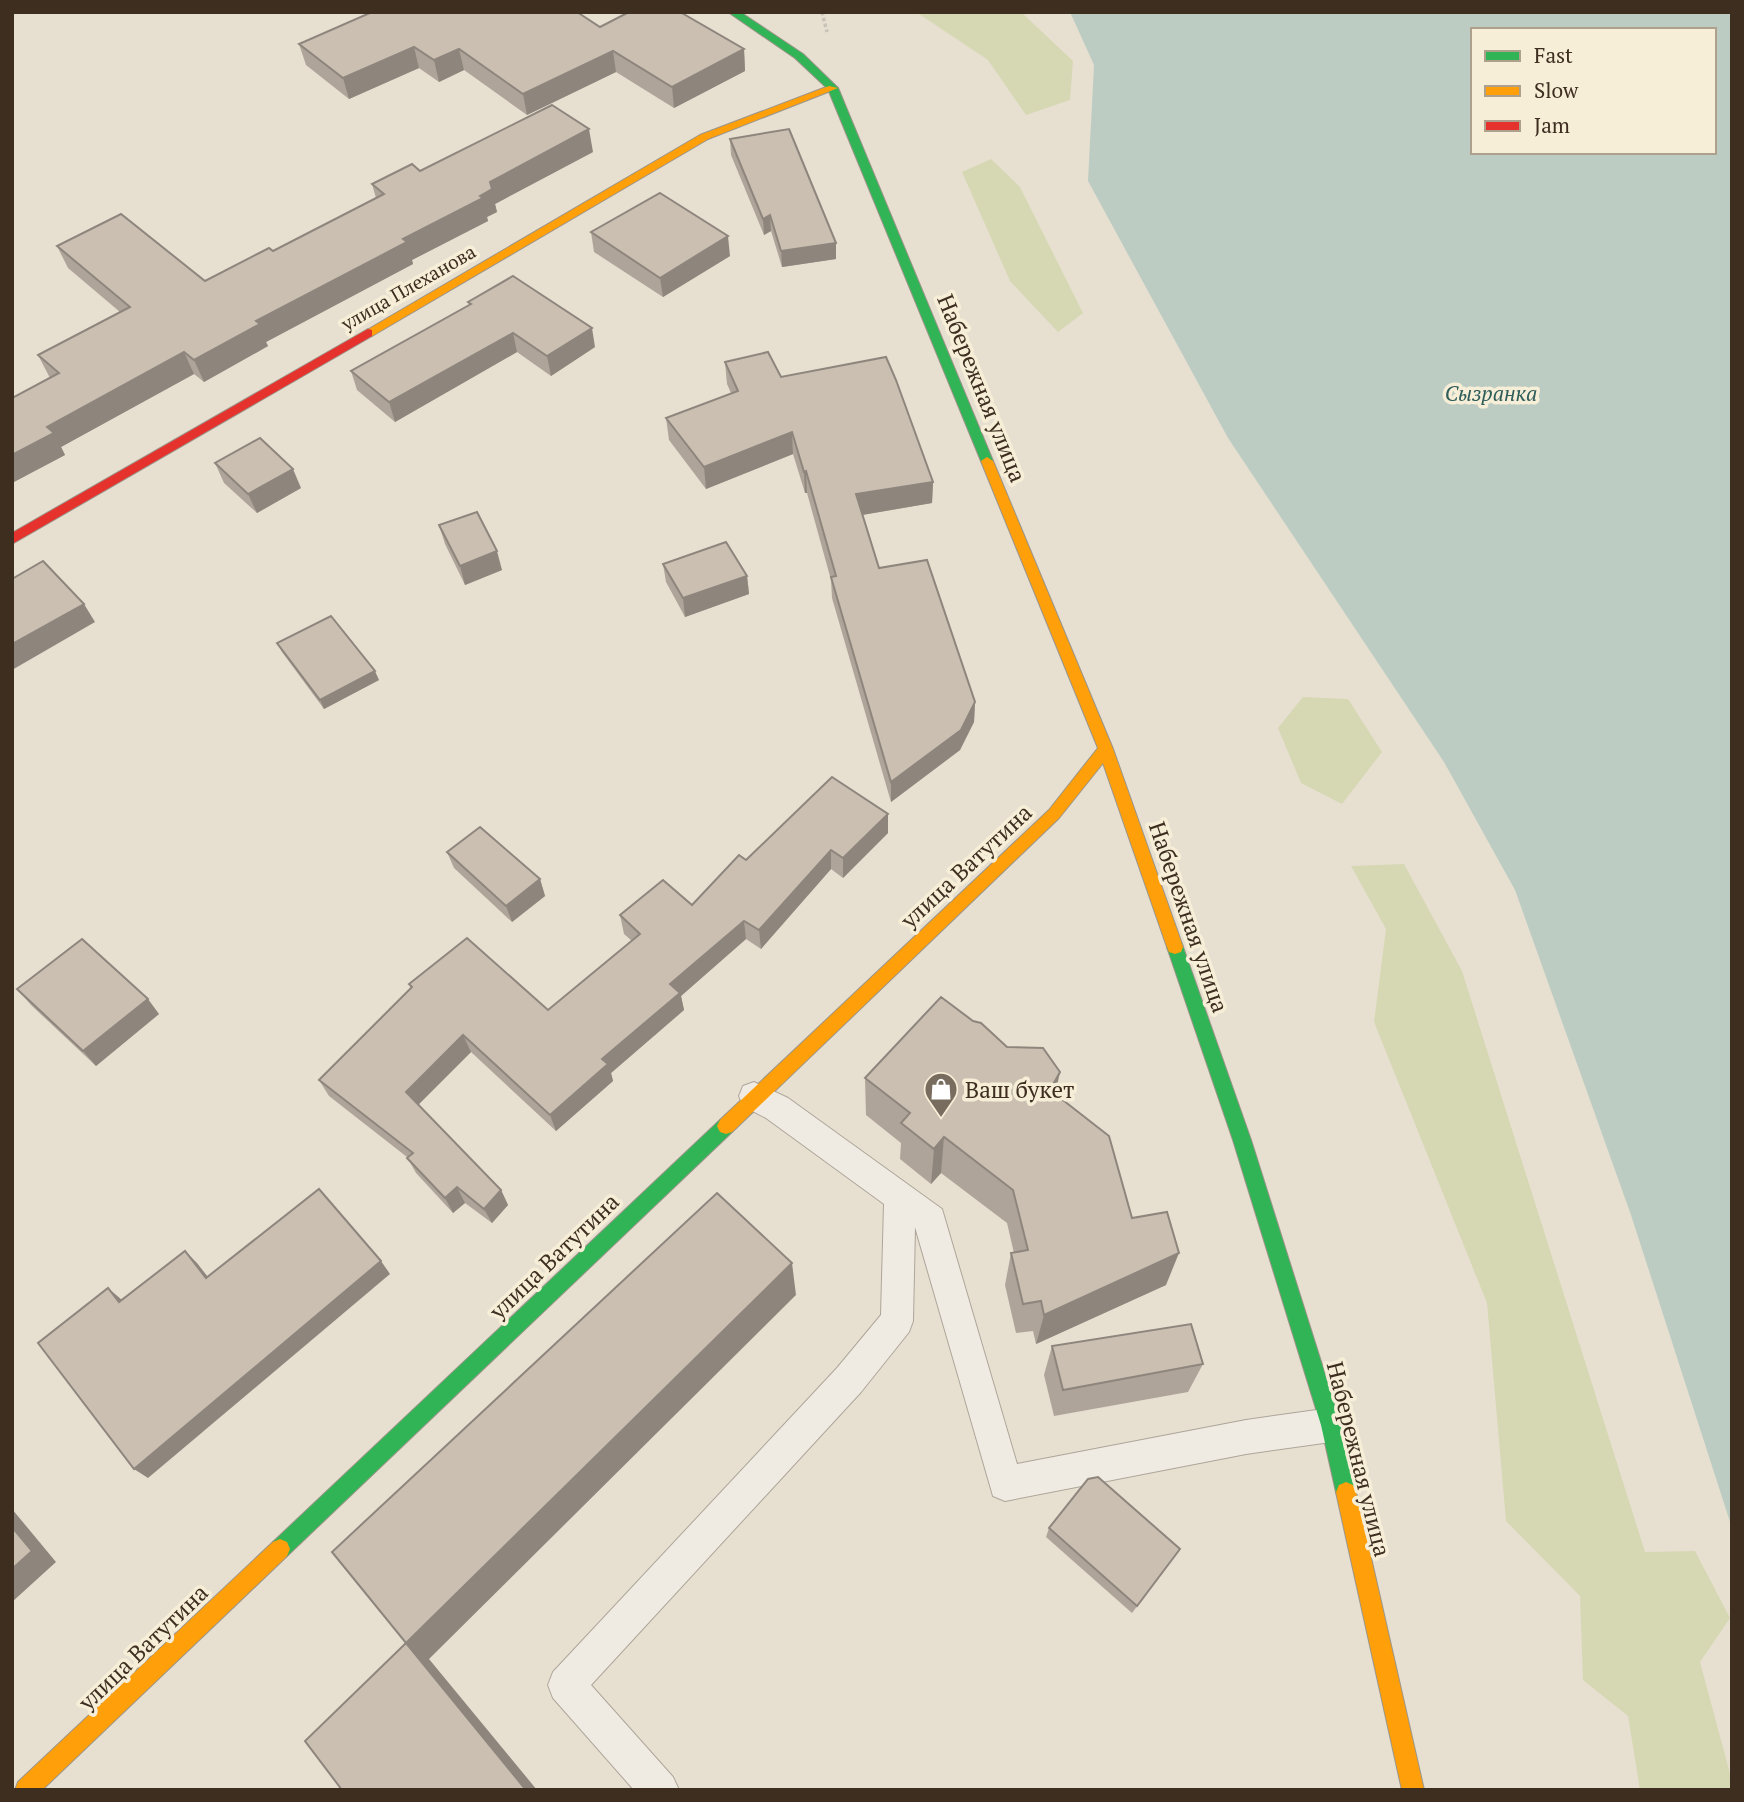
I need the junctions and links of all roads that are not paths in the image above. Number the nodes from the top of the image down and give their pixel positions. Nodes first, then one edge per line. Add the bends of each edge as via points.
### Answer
1 (733, 12) edge
2 (833, 88) junction
3 (12, 539) edge
4 (1106, 748) junction
5 (754, 1096) junction
6 (900, 1197) junction
7 (1331, 1424) junction
8 (26, 1790) edge
9 (660, 1790) edge
10 (1413, 1790) edge

1 - 2 street via 799,56
2 - 3 street, улица Плеханова via 704,137
2 - 4 street, Набережная улица
4 - 5 street, улица Ватутина via 1054,814
4 - 7 street, Набережная улица via 1242,1140
5 - 6 lane
5 - 8 street, улица Ватутина
6 - 7 lane via 931,1220 1005,1484
6 - 9 lane via 897,1321 849,1380 566,1685
7 - 10 street, Набережная улица

